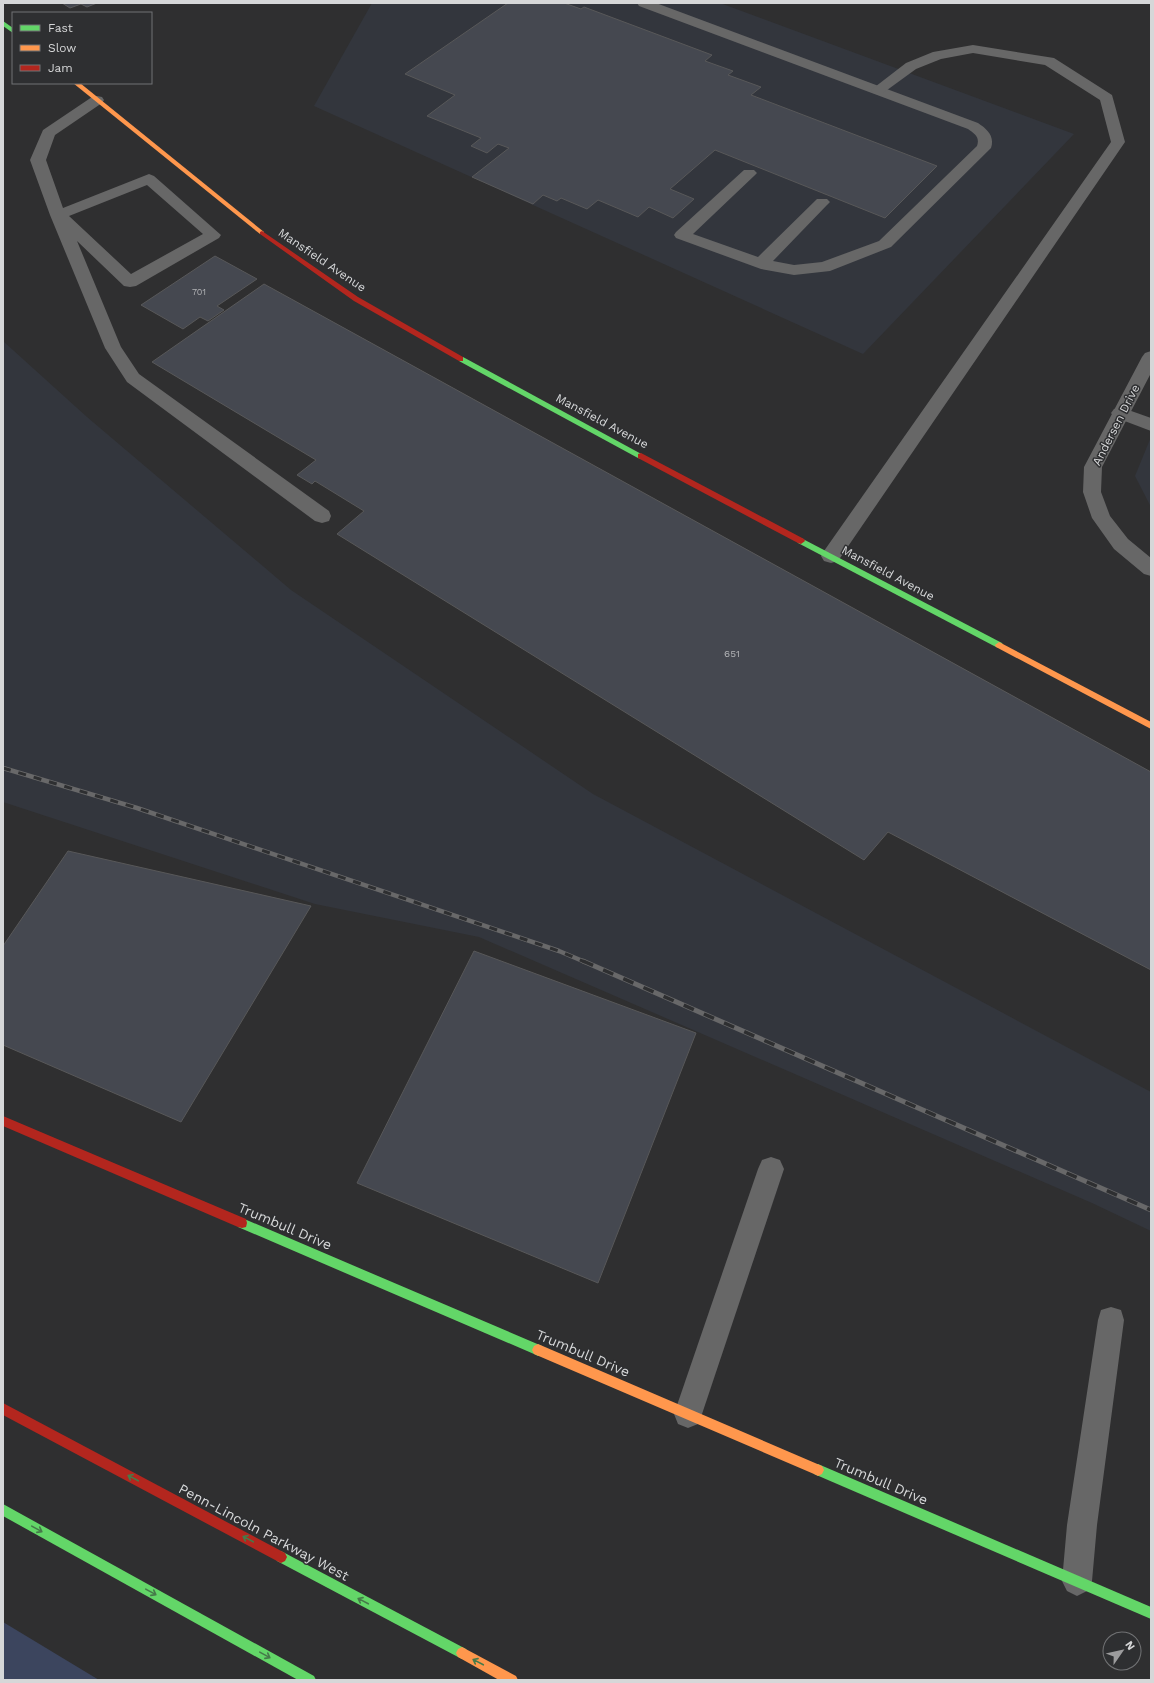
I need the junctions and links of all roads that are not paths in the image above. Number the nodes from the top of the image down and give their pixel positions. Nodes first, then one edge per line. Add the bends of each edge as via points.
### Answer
1 (644, 3) edge
2 (3, 23) edge
3 (12, 30) edge
4 (77, 84) edge
5 (878, 90) junction
6 (97, 100) junction
7 (749, 173) dead end
8 (822, 202) dead end
9 (58, 215) junction
10 (761, 264) junction
11 (1151, 358) edge
12 (1120, 413) junction
13 (1151, 424) edge
14 (322, 516) dead end
15 (831, 556) junction
16 (1151, 569) edge
17 (1151, 726) edge
18 (3, 1121) edge
19 (771, 1169) dead end
20 (1110, 1320) dead end
21 (3, 1409) edge
22 (688, 1414) junction
23 (3, 1510) edge
24 (1077, 1581) junction
25 (1151, 1613) edge
26 (310, 1680) edge
27 (512, 1680) edge

1 - 5 street
2 - 3 main road
4 - 6 main road, Mansfield Avenue
5 - 10 street via 973,126 984,134 987,142 984,148 885,244 824,267 794,270
5 - 15 street via 911,66 938,55 973,49 1049,61 1107,98 1118,142
6 - 9 street via 48,133 38,160
6 - 15 main road, Mansfield Avenue via 263,234 356,299 512,387
7 - 10 street via 682,235
8 - 10 street
9 - 9 street via 149,180 213,235 130,282
9 - 14 street via 113,348 133,378
11 - 12 street, Andersen Drive
12 - 13 street
12 - 16 street, Andersen Drive via 1093,466 1092,492 1101,518 1122,544
15 - 17 main road, Mansfield Avenue
18 - 22 main road, Trumbull Drive
19 - 22 street
20 - 24 street via 1082,1525
27 -> 21 main road, Penn-Lincoln Parkway West
22 - 24 main road, Trumbull Drive
23 -> 26 main road
24 - 25 main road, Trumbull Drive

